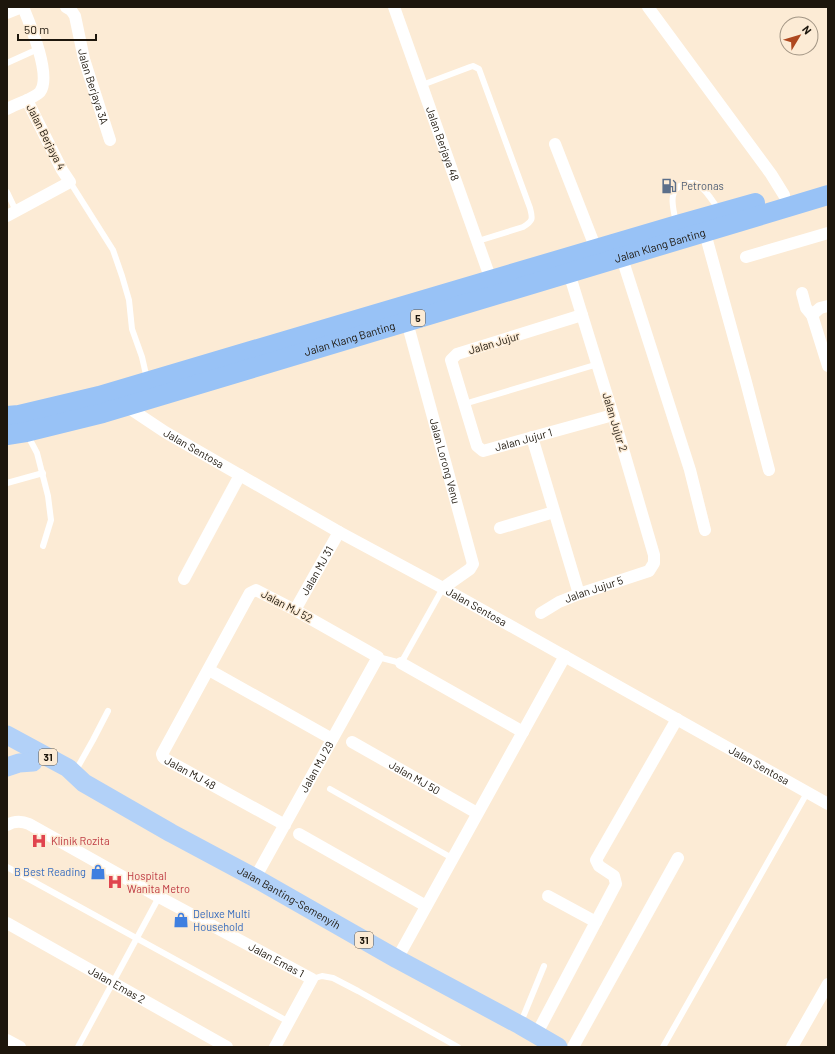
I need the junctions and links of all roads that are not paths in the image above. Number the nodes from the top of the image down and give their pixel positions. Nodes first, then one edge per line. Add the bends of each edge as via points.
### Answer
1 (22, 7) edge
2 (394, 7) edge
3 (648, 7) edge
4 (69, 9) edge
5 (7, 13) edge
6 (38, 49) junction
7 (7, 63) edge
8 (422, 84) junction
9 (27, 100) junction
10 (7, 109) edge
11 (110, 140) dead end
12 (555, 144) dead end
13 (70, 182) junction
14 (828, 182) edge
15 (7, 192) edge
16 (784, 195) junction
17 (828, 196) edge
18 (722, 213) junction
19 (12, 214) edge
20 (677, 225) junction
21 (705, 233) junction
22 (828, 233) edge
23 (478, 241) junction
24 (592, 241) junction
25 (746, 257) dead end
26 (622, 258) junction
27 (569, 273) junction
28 (491, 280) junction
29 (802, 293) dead end
30 (828, 306) edge
31 (582, 315) junction
32 (812, 315) junction
33 (407, 322) junction
34 (598, 364) junction
35 (828, 366) edge
36 (148, 381) junction
37 (464, 404) junction
38 (126, 406) junction
39 (613, 415) junction
40 (7, 416) edge
41 (16, 434) edge
42 (532, 437) junction
43 (769, 470) dead end
44 (43, 474) junction
45 (240, 475) junction
46 (7, 483) edge
47 (554, 512) junction
48 (500, 528) dead end
49 (705, 530) dead end
50 (339, 532) junction
51 (43, 546) dead end
52 (649, 571) joint
53 (184, 579) dead end
54 (443, 588) junction
55 (579, 594) junction
56 (295, 610) junction
57 (541, 613) dead end
58 (565, 656) junction
59 (378, 657) junction
60 (401, 663) junction
61 (209, 670) junction
62 (108, 711) dead end
63 (677, 719) junction
64 (523, 732) junction
65 (332, 739) junction
66 (7, 740) edge
67 (352, 742) dead end
68 (33, 762) junction
69 (7, 767) edge
70 (79, 778) junction
71 (330, 789) dead end
72 (807, 793) junction
73 (828, 804) edge
74 (478, 813) junction
75 (7, 825) edge
76 (285, 825) junction
77 (300, 834) dead end
78 (452, 858) junction
79 (678, 858) dead end
80 (7, 867) edge
81 (255, 878) junction
82 (548, 896) dead end
83 (159, 897) junction
84 (426, 906) junction
85 (596, 922) junction
86 (7, 923) edge
87 (136, 938) junction
88 (397, 959) junction
89 (544, 966) dead end
90 (312, 979) junction
91 (112, 983) junction
92 (828, 984) edge
93 (289, 1022) junction
94 (528, 1030) junction
95 (7, 1040) edge
96 (20, 1047) edge
97 (78, 1047) edge
98 (227, 1047) edge
99 (275, 1047) edge
100 (458, 1047) edge
101 (558, 1047) edge
102 (573, 1047) edge
103 (663, 1047) edge
104 (792, 1047) edge

1 - 5 street
1 - 6 street, Jalan Berjaya 4
2 - 8 street, Jalan Berjaya 48
3 - 16 street
4 - 11 street, Jalan Berjaya 3A via 75,16 84,59
6 - 7 lane
6 - 9 street, Jalan Berjaya 4 via 44,84 39,93
8 - 23 street, Jalan Berjaya 48
8 - 23 lane via 473,66 478,69 530,208 532,220 528,224
9 - 10 street
9 - 13 street, Jalan Berjaya 4
12 - 24 street
13 - 19 street
13 - 36 lane via 113,250 129,300 132,329
14 - 16 highway, Jalan Klang Banting / 5
15 - 19 lane
16 - 18 highway, Jalan Klang Banting / 5
17 - 21 highway, Jalan Klang Banting / 5
18 - 20 highway, Jalan Klang Banting / 5
18 - 20 lane via 700,186 688,183 680,186 671,199
20 - 24 highway, Jalan Klang Banting / 5
21 - 26 highway, Jalan Klang Banting / 5
21 - 43 street
22 - 25 street
23 - 28 street, Jalan Berjaya 48
24 - 28 highway, Jalan Klang Banting / 5
26 - 27 highway, Jalan Klang Banting / 5
26 - 49 street via 690,470
27 - 31 street, Jalan Jujur 2
27 - 33 highway, Jalan Klang Banting / 5
28 - 36 highway, Jalan Klang Banting / 5
29 - 32 street via 806,308
30 - 32 street via 820,308
31 - 34 street, Jalan Jujur 2
31 - 37 street, Jalan Jujur via 457,354 451,360
32 - 35 street
33 - 38 highway, Jalan Klang Banting / 5
33 - 54 street, Jalan Lorong Venu via 473,564 470,569
34 - 37 lane
34 - 39 street, Jalan Jujur 2
36 - 40 highway, Jalan Klang Banting / 5 via 99,396
37 - 42 street, Jalan Jujur 1 via 477,446 483,451
38 - 41 highway, Jalan Klang Banting / 5
38 - 45 street, Jalan Sentosa via 165,432
39 - 42 street, Jalan Jujur 1
39 - 52 street, Jalan Jujur 2 via 654,555 654,564
41 - 44 lane via 37,453
42 - 47 street
44 - 46 lane
44 - 51 lane via 50,520
45 - 50 street, Jalan Sentosa
45 - 53 street
47 - 48 street
47 - 55 street
50 - 54 street, Jalan Sentosa
50 - 56 street, Jalan MJ 31
52 - 55 street, Jalan Jujur 5
54 - 58 street, Jalan Sentosa
54 - 60 lane
55 - 57 street, Jalan Jujur 5
56 - 59 street, Jalan MJ 52
56 - 61 street, Jalan MJ 52 via 256,590 250,593
58 - 63 street, Jalan Sentosa
58 - 64 street
59 - 60 lane
59 - 65 street, Jalan MJ 29
60 - 64 street
61 - 65 street
61 - 76 street, Jalan MJ 48 via 162,754 163,757
62 - 70 lane via 93,740
63 - 72 street, Jalan Sentosa
63 - 85 street via 596,860 599,866 614,876 616,884
64 - 74 street
65 - 76 street, Jalan MJ 29
66 - 68 main road, Jalan Banting-Semenyih / 31
66 - 70 main road, Jalan Banting-Semenyih / 31 via 68,768
67 - 74 street, Jalan MJ 50
68 - 69 main road
68 - 70 main road, Jalan Banting-Semenyih / 31 via 63,778
70 - 81 main road, Jalan Banting-Semenyih / 31 via 171,833
71 - 78 lane
72 - 73 street, Jalan Sentosa
72 - 103 lane
74 - 78 street
75 - 83 street, Jalan Emas 1 via 23,822 29,824
76 - 81 street, Jalan MJ 29
77 - 84 street
78 - 84 street
79 - 102 street
80 - 87 lane
81 - 88 main road, Jalan Banting-Semenyih / 31
82 - 85 street
83 - 87 lane
83 - 90 street, Jalan Emas 1
84 - 88 street
85 - 94 street
86 - 91 street, Jalan Emas 2
87 - 91 lane
87 - 93 lane
88 - 94 main road, Jalan Banting-Semenyih / 31
89 - 94 lane
90 - 93 street
90 - 100 lane via 322,976 333,978
91 - 97 lane
91 - 98 street, Jalan Emas 2
92 - 104 street
93 - 99 street
94 - 101 main road, Jalan Banting-Semenyih / 31
95 - 96 street

